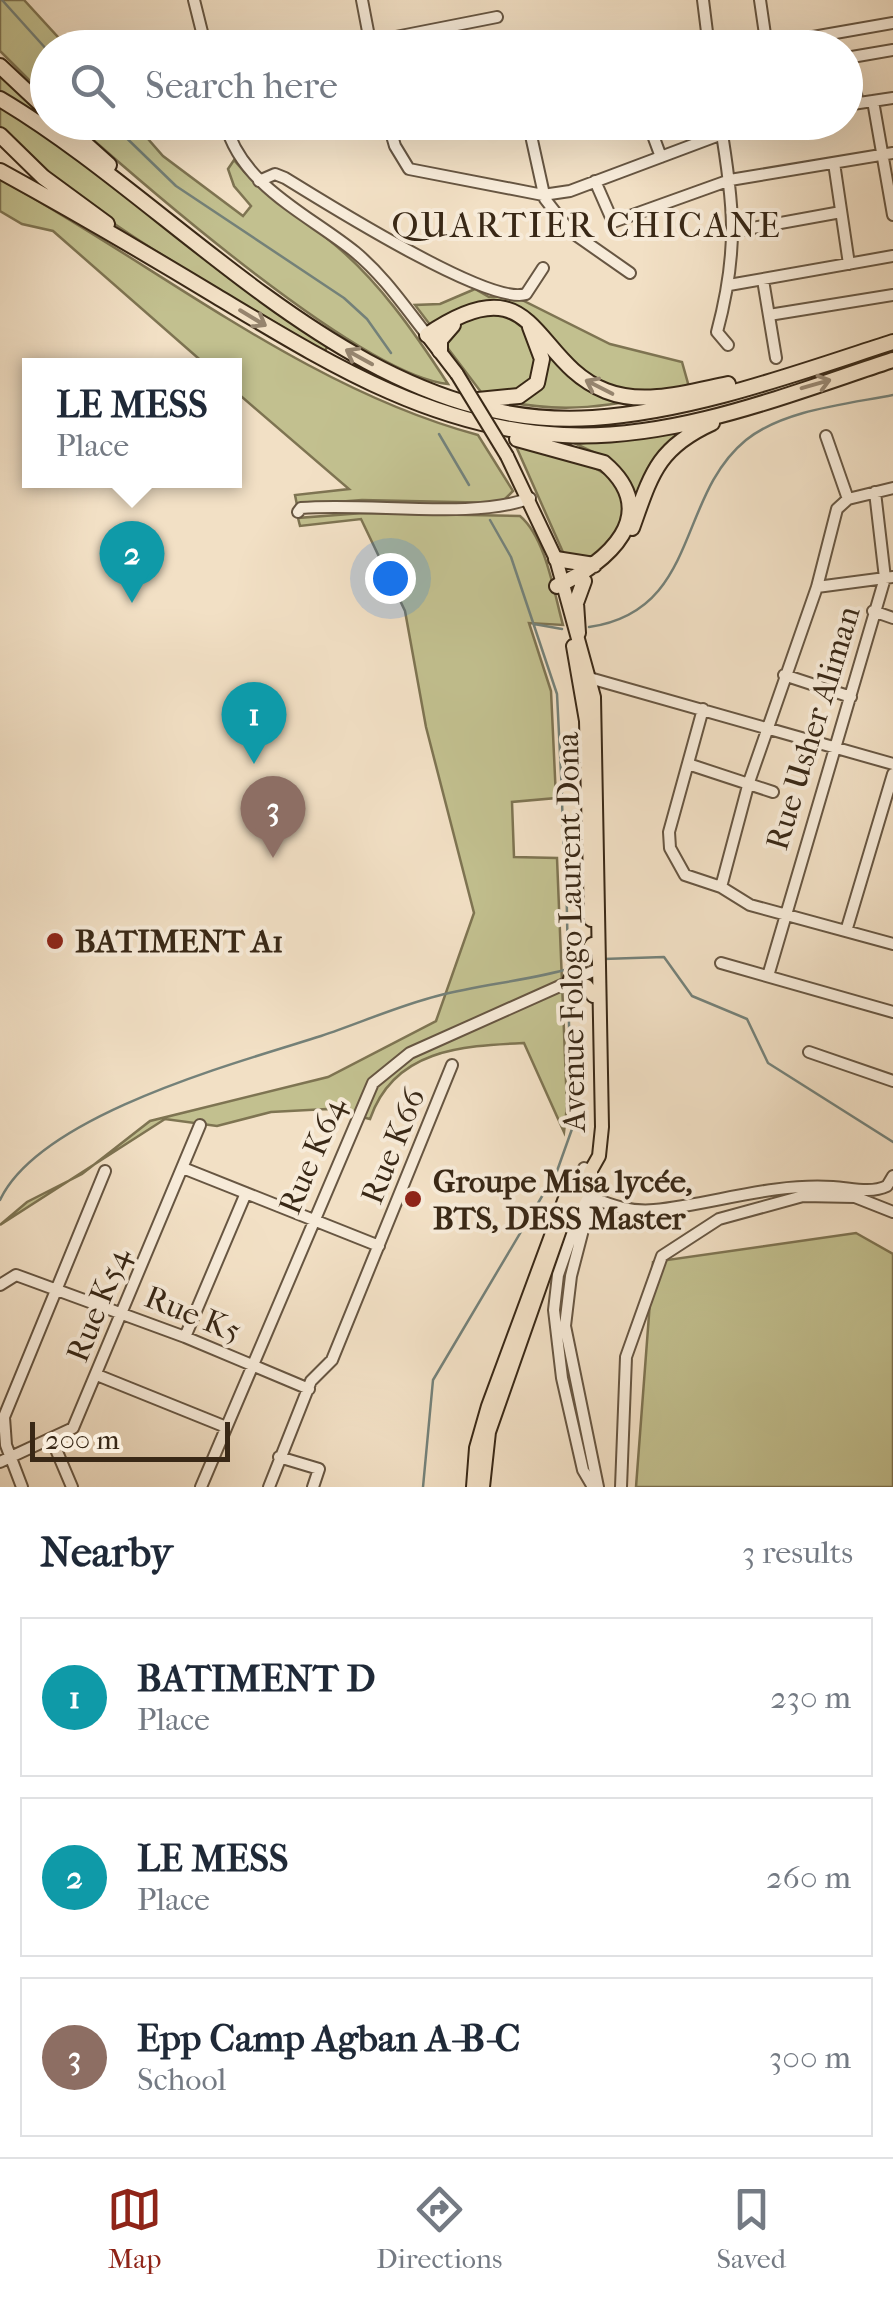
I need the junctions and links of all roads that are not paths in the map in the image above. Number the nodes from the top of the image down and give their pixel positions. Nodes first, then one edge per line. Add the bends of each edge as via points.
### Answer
1 (194, 0) edge
2 (362, 0) edge
3 (703, 0) edge
4 (760, 0) edge
5 (497, 17) dead end
6 (893, 23) edge
7 (202, 30) edge
8 (368, 30) edge
9 (438, 30) edge
10 (707, 30) edge
11 (765, 30) edge
12 (855, 30) edge
13 (893, 50) edge
14 (863, 55) edge
15 (0, 66) edge
16 (30, 94) edge
17 (893, 98) edge
18 (0, 99) edge
19 (873, 101) junction
20 (863, 102) edge
21 (30, 120) edge
22 (0, 135) edge
23 (59, 140) edge
24 (81, 140) edge
25 (232, 140) edge
26 (392, 140) edge
27 (532, 140) edge
28 (654, 140) edge
29 (692, 140) edge
30 (723, 140) edge
31 (888, 153) edge
32 (660, 157) junction
33 (834, 163) junction
34 (0, 170) edge
35 (730, 180) junction
36 (258, 181) junction
37 (595, 181) junction
38 (543, 195) junction
39 (153, 206) junction
40 (841, 212) junction
41 (893, 215) edge
42 (736, 231) junction
43 (893, 256) edge
44 (849, 264) junction
45 (170, 268) junction
46 (543, 268) dead end
47 (630, 273) dead end
48 (762, 280) junction
49 (729, 285) junction
50 (893, 294) edge
51 (769, 315) junction
52 (444, 328) junction
53 (430, 339) junction
54 (893, 342) edge
55 (728, 345) dead end
56 (776, 358) dead end
57 (893, 360) edge
58 (763, 381) junction
59 (448, 398) junction
60 (740, 408) junction
61 (464, 422) junction
62 (826, 436) dead end
63 (893, 488) edge
64 (875, 492) junction
65 (526, 495) junction
66 (848, 499) junction
67 (378, 506) junction
68 (556, 559) junction
69 (595, 564) junction
70 (889, 577) edge
71 (591, 585) junction
72 (816, 587) junction
73 (562, 588) junction
74 (873, 611) junction
75 (893, 618) edge
76 (578, 633) junction
77 (784, 675) junction
78 (586, 677) junction
79 (851, 697) junction
80 (703, 708) junction
81 (766, 727) junction
82 (834, 747) junction
83 (688, 764) junction
84 (893, 764) edge
85 (893, 774) edge
86 (749, 782) junction
87 (774, 792) dead end
88 (720, 888) junction
89 (784, 913) junction
90 (847, 928) junction
91 (592, 944) junction
92 (893, 944) edge
93 (721, 963) dead end
94 (596, 968) junction
95 (768, 976) junction
96 (570, 979) junction
97 (593, 996) junction
98 (893, 1012) edge
99 (809, 1052) dead end
100 (452, 1065) dead end
101 (893, 1081) edge
102 (200, 1125) dead end
103 (182, 1168) junction
104 (105, 1171) dead end
105 (589, 1174) junction
106 (893, 1176) edge
107 (246, 1193) junction
108 (593, 1198) junction
109 (893, 1212) edge
110 (313, 1220) junction
111 (379, 1246) junction
112 (0, 1285) edge
113 (58, 1290) junction
114 (121, 1312) junction
115 (186, 1336) junction
116 (252, 1364) junction
117 (97, 1375) junction
118 (308, 1389) junction
119 (2, 1417) edge
120 (226, 1427) junction
121 (52, 1440) junction
122 (279, 1457) junction
123 (5, 1460) edge
124 (22, 1487) edge
125 (72, 1487) edge
126 (201, 1487) edge
127 (269, 1487) edge
128 (313, 1487) edge
129 (474, 1487) edge
130 (483, 1487) edge
131 (596, 1487) edge
132 (621, 1487) edge

1 - 7 street
2 - 8 street
3 - 10 street
4 - 11 street
5 - 9 street
6 - 12 street
13 - 14 street
15 - 16 highway
17 - 19 street
18 - 21 highway
19 - 20 street
19 - 31 street
22 - 45 highway via 43,176
23 - 39 highway
24 - 39 highway
25 - 36 street, Avenue Fologo Laurent Dona
26 - 38 street via 409,169
27 - 38 street
28 - 32 street
29 - 32 street
30 - 35 street
31 - 33 street
31 - 41 street
32 - 37 street
33 - 35 street
33 - 40 street
34 - 45 highway
35 - 37 street via 613,222
35 - 42 street
36 - 46 street via 275,174 285,178 492,291 526,294
36 - 53 street, Avenue Fologo Laurent Dona via 386,281
37 - 38 street
38 - 47 street via 570,231
59 -> 39 highway via 330,340
40 - 42 street
40 - 44 street
42 - 49 street
43 - 44 street
44 - 48 street
45 -> 61 highway via 331,364
48 - 49 street
48 - 51 street
49 - 55 street via 717,332
50 - 51 street
51 - 56 street
52 - 53 highway
58 -> 52 highway via 623,397 584,378 521,315 485,310
52 - 59 highway via 479,317 518,319 537,337 542,359 536,383 518,396
53 - 65 main road, Avenue Fologo Laurent Dona, bridge
54 - 58 highway
60 -> 57 highway
58 - 59 highway via 668,408 593,418 550,419
60 - 61 highway via 641,430 566,436
60 - 71 highway via 666,452 627,541
61 - 69 highway via 586,454 613,470 627,498 628,522 619,543
62 - 66 street
63 - 64 street
64 - 66 street
64 - 70 street, Rue Usher Aliman
65 - 67 street via 502,508
65 - 68 main road, Avenue Fologo Laurent Dona
65 - 73 main road, Avenue Fologo Laurent Dona
66 - 72 street via 837,509
67 - 67 street via 334,505 298,512 302,514
68 - 69 highway
68 - 73 main road, Avenue Fologo Laurent Dona
69 - 73 highway
70 - 72 street
70 - 74 street, Rue Usher Aliman
71 - 73 highway
71 - 76 highway via 576,603
72 - 77 street
73 - 76 main road, Avenue Fologo Laurent Dona
73 - 78 main road, Avenue Fologo Laurent Dona
74 - 75 street
74 - 79 street, Rue Usher Aliman
76 - 78 main road, Avenue Fologo Laurent Dona
77 - 79 street
77 - 81 street
78 - 80 street
78 - 91 main road, Avenue Fologo Laurent Dona
78 - 94 main road, Avenue Fologo Laurent Dona via 596,722
79 - 82 street, Rue Usher Aliman
80 - 81 street
80 - 83 street
81 - 82 street
81 - 86 street
82 - 84 street
82 - 89 street, Rue Usher Aliman
83 - 86 street
83 - 88 street via 670,848 690,880
85 - 90 street
86 - 87 street
86 - 88 street
88 - 89 street
89 - 90 street
89 - 95 street, Rue Usher Aliman
90 - 92 street
91 - 94 main road, Avenue Fologo Laurent Dona
91 - 96 main road
93 - 95 street
94 - 96 street, Rue K64
94 - 97 main road, Avenue Fologo Laurent Dona
94 - 105 main road, Avenue Fologo Laurent Dona via 602,1127
95 - 98 street
96 - 97 main road
96 - 110 street, Rue K64 via 410,1053 382,1073 365,1095
97 - 105 main road, Avenue Fologo Laurent Dona
99 - 101 street
100 - 111 street, Rue K66
102 - 103 street, Rue K54
103 - 107 street
103 - 114 street, Rue K54
104 - 113 street
105 - 108 street
105 - 129 main road, Avenue Fologo Laurent Dona via 556,1214 488,1406
105 - 130 main road, Avenue Fologo Laurent Dona via 564,1218 489,1432
105 - 131 street via 558,1275 554,1328 582,1470
106 - 108 street via 873,1190 808,1186 654,1210 616,1208
107 - 110 street
107 - 115 street
108 - 131 street via 565,1326
109 - 132 street via 855,1196 802,1196 719,1219 662,1256 626,1357
110 - 111 street
110 - 116 street, Rue K64
111 - 118 street, Rue K66 via 332,1360
112 - 113 street, Rue K5 via 16,1275
113 - 114 street, Rue K5
113 - 119 street
114 - 115 street, Rue K5
114 - 117 street, Rue K54
115 - 116 street, Rue K5
116 - 118 street, Rue K5
116 - 120 street, Rue K64
117 - 120 street
117 - 121 street, Rue K54 via 73,1428
118 - 122 street, Rue K66
119 - 123 street
120 - 126 street, Rue K64
121 - 123 street, Rue K54
121 - 125 street
122 - 127 street, Rue K66
122 - 128 street via 319,1468
123 - 124 street

